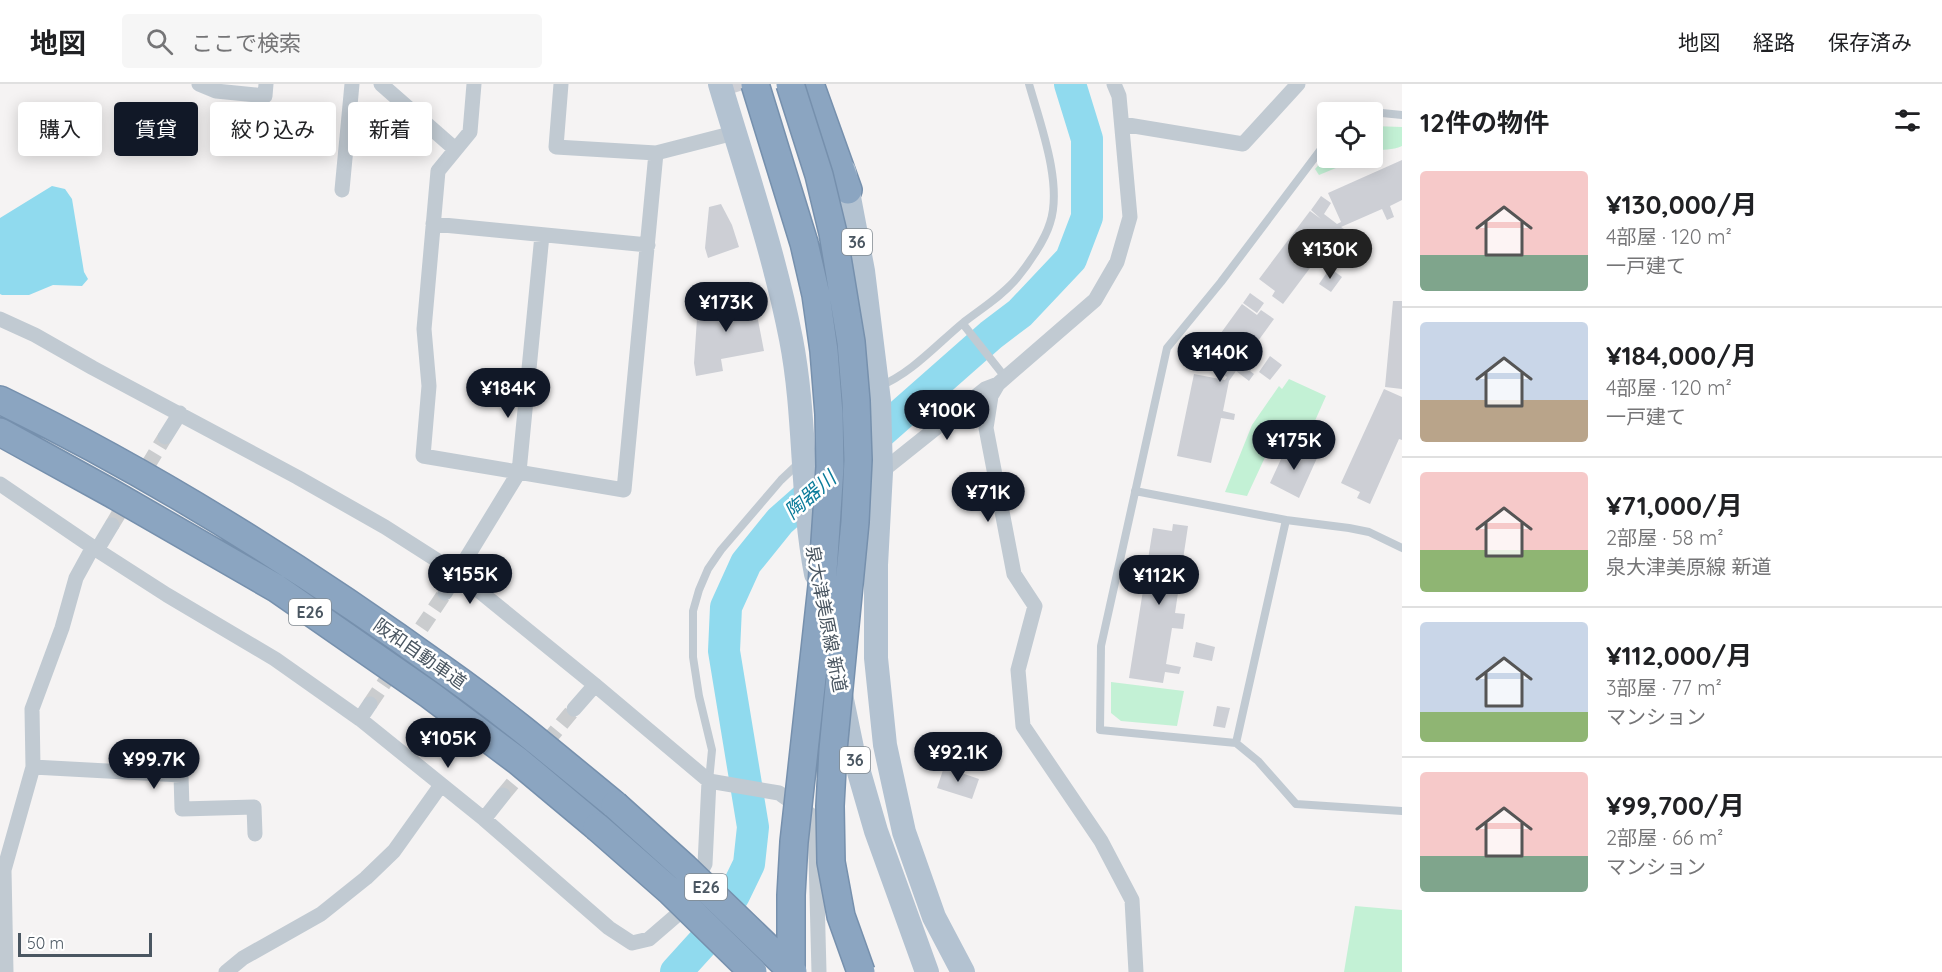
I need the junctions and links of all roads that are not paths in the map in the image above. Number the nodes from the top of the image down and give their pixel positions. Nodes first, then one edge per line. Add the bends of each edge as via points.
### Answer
1 (199, 84) edge
2 (266, 84) edge
3 (352, 84) edge
4 (381, 84) edge
5 (474, 84) edge
6 (561, 84) edge
7 (720, 84) edge
8 (755, 84) edge
9 (790, 84) edge
10 (810, 84) edge
11 (823, 84) edge
12 (1029, 84) edge
13 (1114, 84) edge
14 (1299, 84) edge
15 (1383, 113) edge
16 (1402, 115) edge
17 (1122, 124) junction
18 (734, 133) junction
19 (455, 149) junction
20 (656, 153) junction
21 (1317, 155) edge
22 (342, 190) dead end
23 (848, 190) junction
24 (433, 224) junction
25 (542, 235) junction
26 (648, 245) junction
27 (0, 319) edge
28 (963, 324) junction
29 (1001, 381) junction
30 (0, 387) edge
31 (878, 395) junction
32 (0, 400) edge
33 (180, 413) junction
34 (50, 424) junction
35 (0, 432) edge
36 (165, 437) tunnel mouth
37 (804, 463) junction
38 (880, 465) junction
39 (519, 472) junction
40 (0, 484) edge
41 (1134, 491) junction
42 (1286, 520) junction
43 (112, 525) tunnel mouth
44 (95, 548) junction
45 (1402, 548) edge
46 (457, 573) junction
47 (445, 593) tunnel mouth
48 (821, 598) junction
49 (595, 685) junction
50 (370, 704) tunnel mouth
51 (574, 709) tunnel mouth
52 (360, 719) junction
53 (1236, 743) junction
54 (33, 767) junction
55 (709, 781) junction
56 (441, 785) junction
57 (503, 795) tunnel mouth
58 (1402, 811) edge
59 (484, 819) junction
60 (255, 834) dead end
61 (6, 972) edge
62 (226, 972) edge
63 (753, 972) edge
64 (792, 972) edge
65 (819, 972) edge
66 (861, 972) edge
67 (927, 972) edge
68 (963, 972) edge
69 (1136, 972) edge

1 - 2 street via 216,92 265,96
3 - 22 street
4 - 19 street
5 - 19 street via 470,132
6 - 20 street via 556,147
7 - 18 main road, 泉大津美原線 新道 / 36
8 - 48 highway, bridge via 804,243 824,351 830,467
9 - 66 highway, bridge via 833,232 851,342 856,401 855,522 830,806 831,862 841,916
10 - 23 highway
11 - 23 main road, 36
12 - 28 lane via 1050,157 1054,202 1051,221 1017,278
13 - 17 street
14 - 17 street via 1244,144
15 - 16 lane
17 - 29 street via 1130,217 1117,262 1095,300
18 - 20 street
18 - 37 main road, 泉大津美原線 新道 / 36 via 791,340
19 - 24 street via 438,171
20 - 26 street
21 - 41 lane via 1167,348
23 - 31 main road, 36
24 - 25 street
24 - 39 street via 424,329 429,386 423,456
25 - 26 street
25 - 39 street
26 - 39 street via 624,490
27 - 33 street
28 - 29 lane
28 - 31 lane
29 - 38 street
29 - 69 street via 991,396 986,428 1014,574 1035,606 1018,670 1023,726 1101,841 1132,900
30 - 34 highway
31 - 38 main road, 36
32 - 34 highway, 阪和自動車道 / E26
33 - 36 street
33 - 46 street via 385,527
34 - 64 highway, 阪和自動車道 / E26, bridge via 285,561 448,673 615,805
35 - 63 highway, 阪和自動車道 / E26, bridge via 276,588 429,695 518,761 597,827
37 - 48 main road, 泉大津美原線 新道 / 36
37 - 55 lane via 781,480 721,550 708,569 693,610 693,657 712,750
38 - 68 main road, 36 via 876,658 885,745 904,832 934,917
39 - 46 street
40 - 44 street
41 - 42 lane
41 - 53 lane via 1101,646 1100,730
42 - 45 lane via 1369,532
42 - 53 lane
43 - 44 street
44 - 52 street via 275,659
44 - 54 street via 76,578 32,709
46 - 47 street
46 - 49 street
48 - 64 highway, bridge via 794,842
48 - 67 main road, 泉大津美原線 新道 / 36 via 852,748 880,842
49 - 51 street
49 - 55 street
50 - 52 street
52 - 56 street
53 - 58 lane via 1258,761 1296,804
54 - 60 street via 181,775 182,809 254,807
54 - 61 street via 3,870
55 - 59 street via 705,864 678,914 649,939 632,943
55 - 65 street via 780,793 814,818
56 - 59 street
56 - 62 street via 394,851 366,878 321,914 243,958
57 - 59 street

